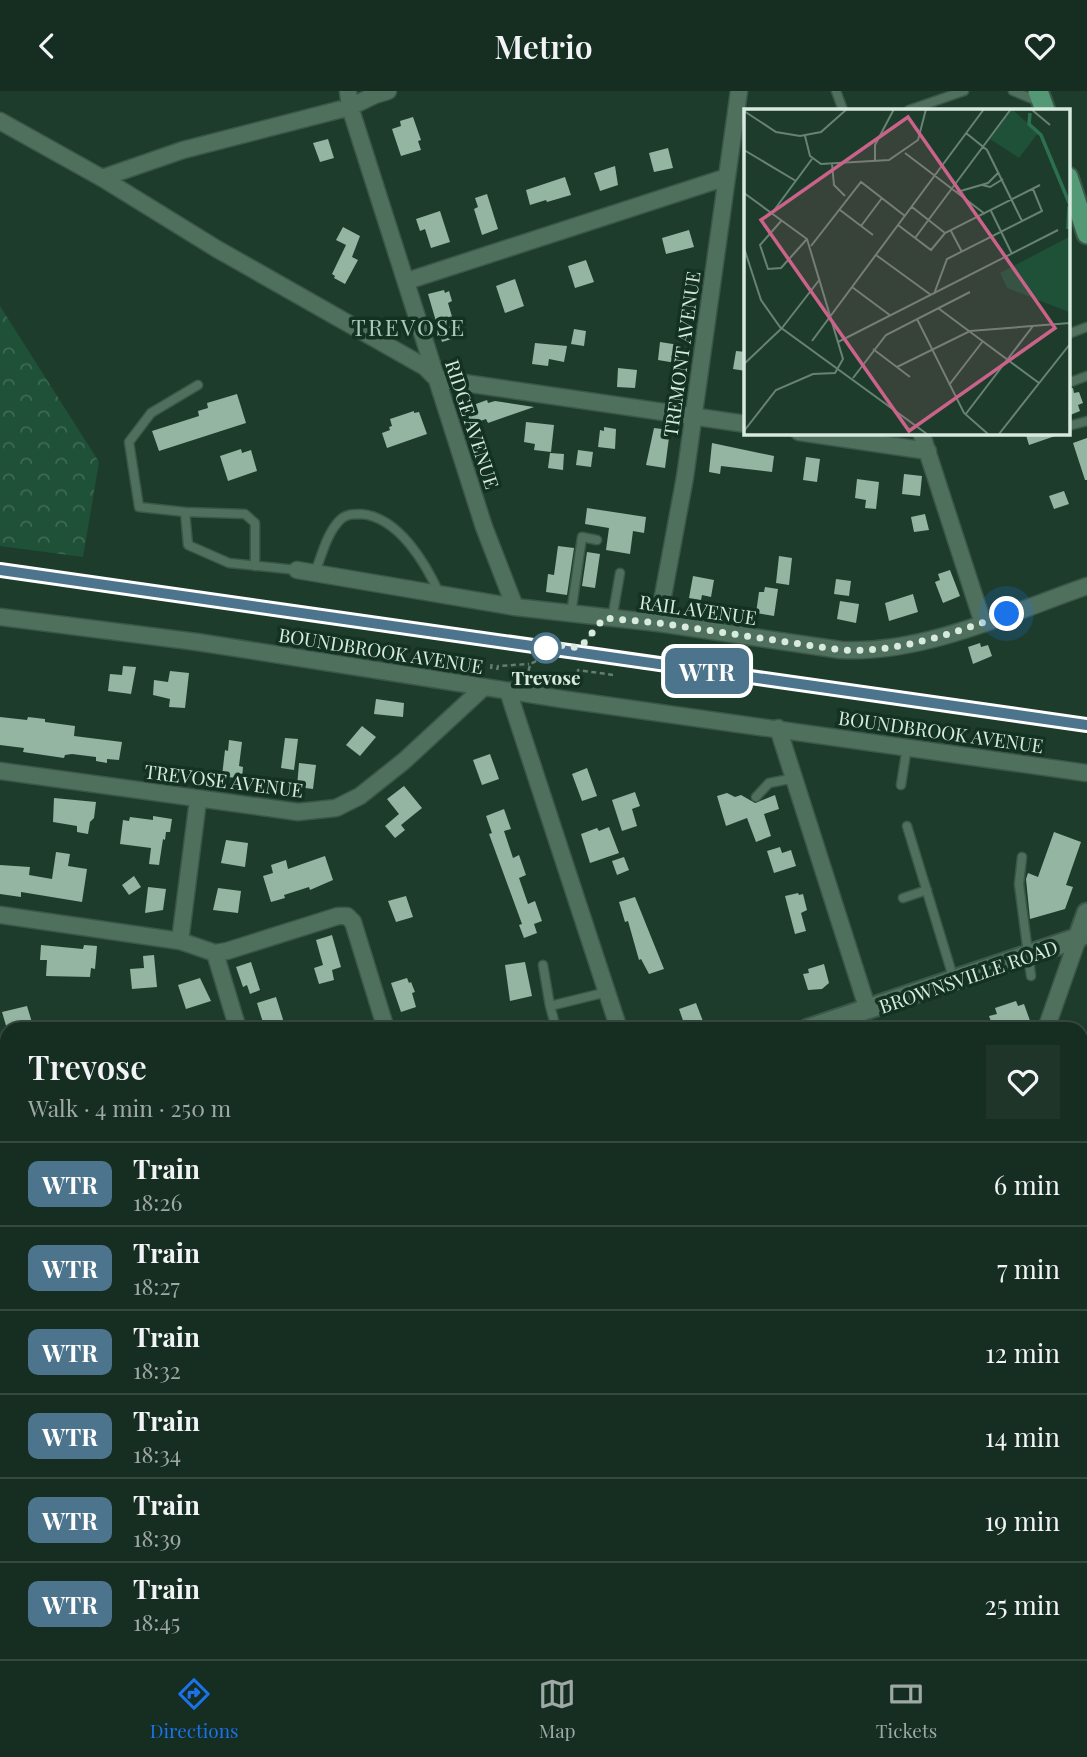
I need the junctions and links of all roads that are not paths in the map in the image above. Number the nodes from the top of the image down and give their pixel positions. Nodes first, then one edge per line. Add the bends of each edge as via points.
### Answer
1 (388, 91) edge
2 (739, 91) edge
3 (836, 91) edge
4 (934, 91) edge
5 (964, 91) edge
6 (1013, 91) edge
7 (349, 99) edge
8 (937, 100) junction
9 (1042, 101) edge
10 (843, 109) edge
11 (912, 109) edge
12 (0, 121) edge
13 (727, 177) junction
14 (102, 179) junction
15 (1070, 183) edge
16 (1087, 234) edge
17 (407, 281) junction
18 (1087, 327) edge
19 (1070, 333) edge
20 (1087, 376) edge
21 (437, 379) junction
22 (1070, 382) edge
23 (198, 385) dead end
24 (692, 417) junction
25 (1087, 421) edge
26 (744, 424) edge
27 (1070, 425) edge
28 (813, 434) edge
29 (922, 434) edge
30 (928, 451) junction
31 (185, 512) junction
32 (597, 540) dead end
33 (256, 566) junction
34 (298, 570) joint
35 (315, 572) junction
36 (620, 573) dead end
37 (1087, 586) edge
38 (440, 595) junction
39 (515, 607) junction
40 (571, 614) junction
41 (0, 617) edge
42 (608, 619) junction
43 (659, 623) junction
44 (983, 623) junction
45 (484, 687) junction
46 (508, 691) junction
47 (778, 728) junction
48 (907, 747) junction
49 (0, 771) edge
50 (1087, 773) edge
51 (795, 778) junction
52 (901, 785) dead end
53 (756, 797) dead end
54 (198, 800) junction
55 (907, 826) dead end
56 (1022, 857) dead end
57 (927, 890) junction
58 (903, 898) dead end
59 (1087, 913) edge
60 (0, 915) edge
61 (1082, 937) edge
62 (180, 941) junction
63 (215, 953) junction
64 (1028, 955) junction
65 (542, 965) dead end
66 (1031, 976) dead end
67 (954, 979) junction
68 (607, 992) junction
69 (550, 1006) junction
70 (868, 1010) junction
71 (236, 1022) edge
72 (384, 1022) edge
73 (554, 1022) edge
74 (617, 1022) edge
75 (830, 1022) edge
76 (1049, 1022) edge

1 - 7 street
2 - 13 street, TREMONT AVENUE
3 - 10 lane
4 - 8 lane
5 - 8 lane
6 - 9 lane
7 - 14 street
7 - 17 street, RIDGE AVENUE
8 - 11 lane
12 - 14 street
13 - 17 street
13 - 24 street, TREMONT AVENUE
14 - 21 street via 425,367
15 - 16 main road
17 - 21 street, RIDGE AVENUE
18 - 19 lane
20 - 22 lane
21 - 24 street
21 - 39 street, RIDGE AVENUE
23 - 31 lane via 151,413 130,442 139,507
24 - 26 street
24 - 43 street, TREMONT AVENUE
25 - 27 lane
28 - 30 street
29 - 30 street
30 - 44 street
31 - 33 lane via 188,545 229,563
31 - 33 lane via 245,514 255,523
32 - 40 lane via 582,537
33 - 34 lane
34 - 35 street, RAIL AVENUE
35 - 38 street, RAIL AVENUE
35 - 38 lane via 338,523 350,514 368,515 389,524 414,550
36 - 42 lane
37 - 44 street, RAIL AVENUE
38 - 39 street, RAIL AVENUE
39 - 40 street, RAIL AVENUE
40 - 42 street, RAIL AVENUE
41 - 45 street, BOUNDBROOK AVENUE
42 - 43 street, RAIL AVENUE
43 - 44 street, RAIL AVENUE via 867,651 914,644
45 - 46 street, BOUNDBROOK AVENUE
45 - 54 street, TREVOSE AVENUE via 404,761 349,803 298,812
46 - 47 street, BOUNDBROOK AVENUE
46 - 68 street
47 - 48 street, BOUNDBROOK AVENUE
47 - 51 street
48 - 50 street, BOUNDBROOK AVENUE
48 - 52 lane
49 - 54 street, TREVOSE AVENUE
51 - 53 lane via 769,783
51 - 70 street
54 - 62 street
55 - 57 lane
56 - 64 lane via 1019,884
57 - 58 lane
57 - 67 lane
59 - 61 street
60 - 62 street
61 - 64 street, BROWNSVILLE ROAD
61 - 76 street
62 - 63 street
63 - 71 street
63 - 72 street via 347,915
64 - 66 lane
64 - 67 street, BROWNSVILLE ROAD
65 - 69 lane
67 - 70 street, BROWNSVILLE ROAD
68 - 69 lane
68 - 74 street
69 - 73 lane
70 - 75 street, BROWNSVILLE ROAD

